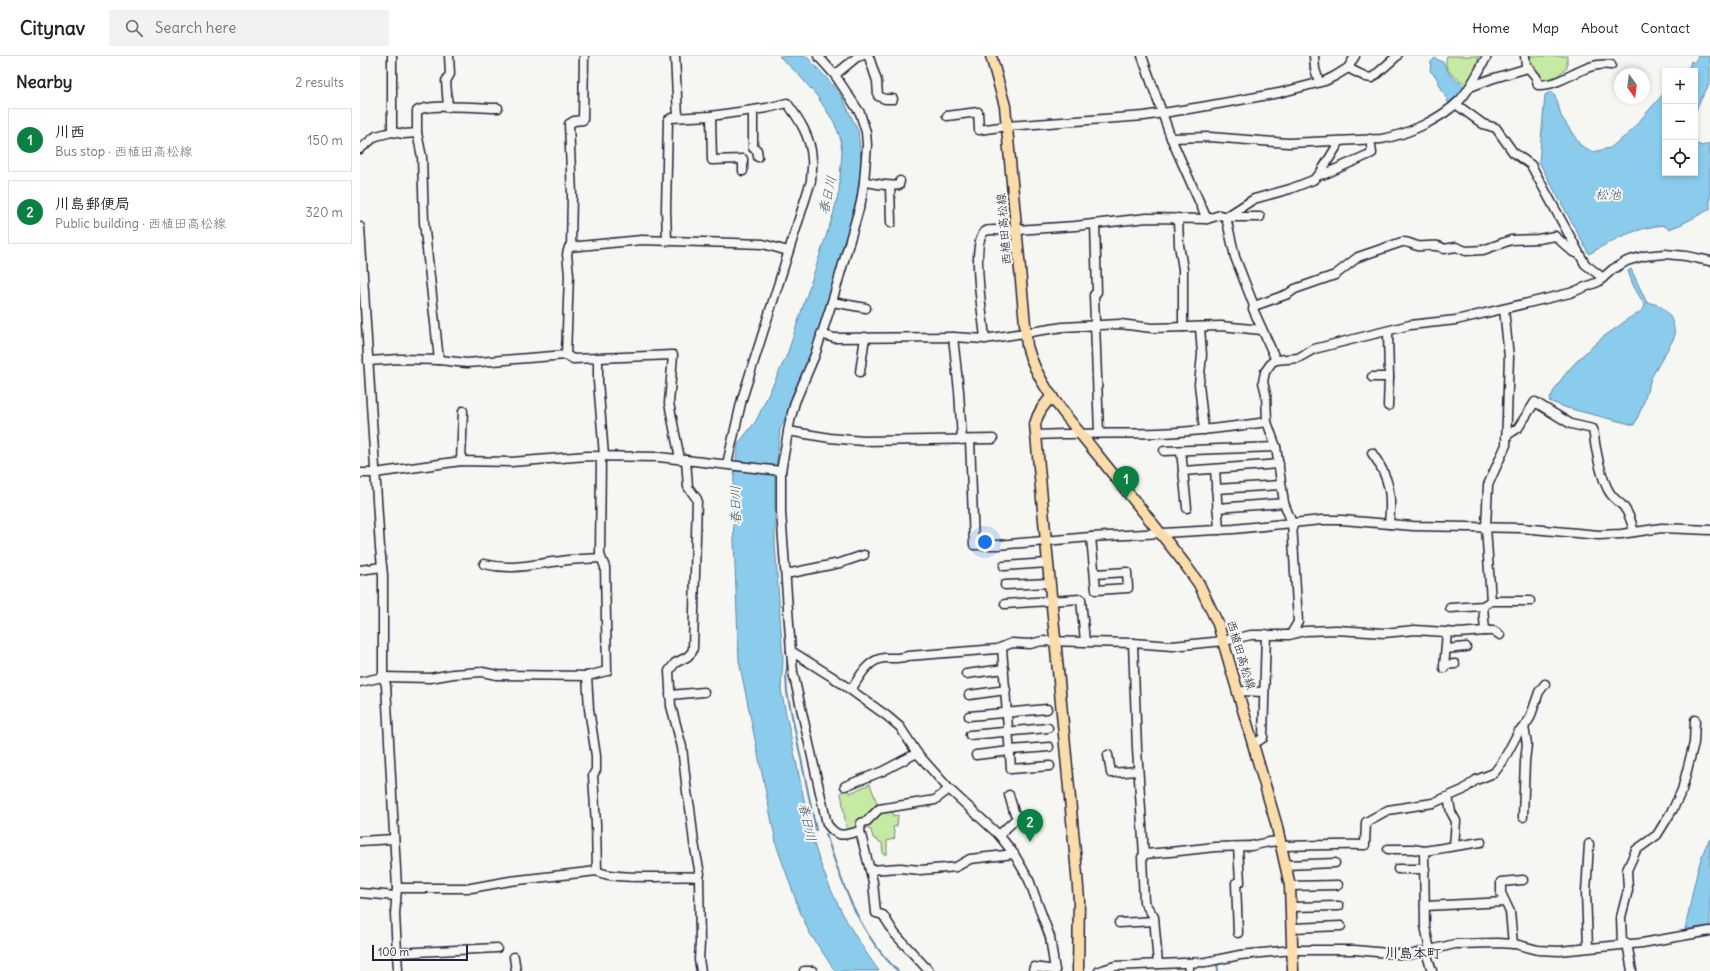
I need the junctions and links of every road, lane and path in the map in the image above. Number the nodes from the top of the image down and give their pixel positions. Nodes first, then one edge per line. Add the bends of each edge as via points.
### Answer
1 (392, 56) edge
2 (449, 56) edge
3 (584, 56) edge
4 (675, 56) edge
5 (818, 56) edge
6 (861, 56) edge
7 (868, 56) edge
8 (991, 56) edge
9 (1142, 56) edge
10 (1314, 56) edge
11 (1355, 56) edge
12 (1397, 56) edge
13 (1487, 56) edge
14 (1525, 56) edge
15 (1611, 65) dead end
16 (1348, 68) junction
17 (1528, 68) junction
18 (835, 75) junction
19 (1319, 82) junction
20 (1470, 87) junction
21 (893, 99) dead end
22 (1457, 105) dead end
23 (448, 107) junction
24 (498, 108) dead end
25 (753, 110) junction
26 (1163, 113) junction
27 (711, 116) junction
28 (947, 116) dead end
29 (678, 117) junction
30 (1007, 126) junction
31 (392, 132) junction
32 (417, 132) junction
33 (1171, 138) junction
34 (1370, 139) junction
35 (1340, 141) junction
36 (360, 149) edge
37 (758, 157) dead end
38 (743, 171) dead end
39 (1319, 175) junction
40 (900, 181) dead end
41 (864, 182) junction
42 (890, 186) junction
43 (1226, 217) junction
44 (1260, 217) dead end
45 (1178, 218) junction
46 (1207, 219) junction
47 (891, 224) dead end
48 (1095, 224) junction
49 (360, 227) edge
50 (1017, 231) junction
51 (667, 241) junction
52 (571, 247) junction
53 (788, 251) junction
54 (1579, 254) junction
55 (1710, 261) edge
56 (361, 264) edge
57 (1603, 278) junction
58 (832, 302) junction
59 (1254, 306) junction
60 (866, 308) dead end
61 (1504, 309) junction
62 (1095, 326) junction
63 (1183, 327) junction
64 (1200, 327) junction
65 (1262, 330) junction
66 (1388, 331) junction
67 (1026, 332) junction
68 (821, 334) junction
69 (865, 337) junction
70 (954, 337) junction
71 (986, 339) junction
72 (566, 355) junction
73 (598, 358) junction
74 (439, 360) junction
75 (1276, 360) junction
76 (368, 361) junction
77 (860, 372) dead end
78 (1372, 377) dead end
79 (1389, 377) junction
80 (1052, 396) junction
81 (1388, 406) dead end
82 (463, 411) dead end
83 (1267, 422) junction
84 (1204, 430) junction
85 (788, 431) junction
86 (1080, 433) junction
87 (1099, 433) junction
88 (1036, 435) junction
89 (1506, 436) junction
90 (993, 439) dead end
91 (966, 440) junction
92 (1276, 447) junction
93 (1164, 451) dead end
94 (1181, 451) junction
95 (1372, 453) dead end
96 (603, 456) junction
97 (683, 459) junction
98 (461, 461) junction
99 (729, 464) junction
100 (1279, 464) junction
101 (1215, 470) junction
102 (780, 471) junction
103 (1183, 471) junction
104 (360, 473) edge
105 (375, 473) junction
106 (1280, 485) junction
107 (1216, 489) junction
108 (1284, 503) junction
109 (1187, 508) dead end
110 (1217, 508) junction
111 (1292, 523) junction
112 (1389, 524) junction
113 (1486, 527) junction
114 (1219, 530) junction
115 (1710, 530) edge
116 (1160, 532) junction
117 (1634, 532) junction
118 (1091, 537) junction
119 (1046, 542) junction
120 (864, 556) dead end
121 (601, 558) junction
122 (1048, 563) junction
123 (484, 564) dead end
124 (1004, 566) dead end
125 (382, 567) junction
126 (360, 570) edge
127 (786, 574) junction
128 (1095, 574) dead end
129 (1050, 583) junction
130 (1004, 585) dead end
131 (1051, 600) junction
132 (1530, 601) dead end
133 (1491, 602) junction
134 (1005, 604) dead end
135 (1483, 606) junction
136 (1450, 608) dead end
137 (1298, 622) junction
138 (1305, 631) junction
139 (1485, 631) junction
140 (1448, 632) junction
141 (1266, 634) junction
142 (1292, 634) junction
143 (1500, 635) dead end
144 (1224, 641) junction
145 (1055, 642) junction
146 (1085, 642) junction
147 (1133, 643) junction
148 (1002, 648) junction
149 (1466, 648) dead end
150 (1446, 649) junction
151 (791, 651) junction
152 (1456, 664) dead end
153 (1004, 669) junction
154 (966, 674) dead end
155 (587, 676) junction
156 (383, 677) junction
157 (360, 682) edge
158 (1545, 684) dead end
159 (851, 690) junction
160 (1006, 690) junction
161 (704, 692) dead end
162 (1239, 692) junction
163 (1264, 692) junction
164 (670, 695) junction
165 (969, 695) dead end
166 (1047, 709) dead end
167 (1008, 712) junction
168 (969, 716) dead end
169 (1695, 720) dead end
170 (1524, 727) junction
171 (1048, 728) dead end
172 (1009, 731) junction
173 (970, 735) dead end
174 (1254, 744) junction
175 (1049, 747) dead end
176 (1010, 751) junction
177 (917, 753) junction
178 (976, 755) dead end
179 (1108, 755) dead end
180 (1050, 766) dead end
181 (1138, 771) junction
182 (845, 786) dead end
183 (949, 789) junction
184 (1010, 795) dead end
185 (1448, 797) junction
186 (1523, 817) dead end
187 (860, 831) junction
188 (999, 834) junction
189 (394, 839) junction
190 (360, 841) edge
191 (1481, 842) dead end
192 (1281, 844) junction
193 (1589, 844) dead end
194 (1454, 846) junction
195 (1238, 847) junction
196 (1388, 849) dead end
197 (1424, 851) junction
198 (1014, 854) junction
199 (1144, 855) junction
200 (1335, 863) dead end
201 (1286, 865) junction
202 (1398, 869) dead end
203 (1425, 869) junction
204 (870, 870) junction
205 (597, 871) junction
206 (699, 877) junction
207 (1523, 880) dead end
208 (1338, 885) dead end
209 (1290, 886) junction
210 (396, 892) junction
211 (360, 893) edge
212 (1505, 902) junction
213 (1340, 906) dead end
214 (1425, 906) junction
215 (1292, 908) junction
216 (1154, 921) junction
217 (1119, 922) dead end
218 (1341, 926) dead end
219 (1292, 928) junction
220 (1710, 931) edge
221 (1238, 933) dead end
222 (1625, 943) junction
223 (1513, 944) junction
224 (1588, 947) junction
225 (497, 948) dead end
226 (1293, 950) junction
227 (1428, 951) junction
228 (397, 953) junction
229 (514, 957) dead end
230 (1158, 964) junction
231 (1189, 967) edge
232 (398, 971) edge
233 (516, 971) edge
234 (701, 971) edge
235 (804, 971) edge
236 (813, 971) edge
237 (929, 971) edge
238 (1033, 971) edge
239 (1055, 971) edge
240 (1078, 971) edge
241 (1099, 971) edge
242 (1293, 971) edge
243 (1432, 971) edge
244 (1632, 971) edge

1 - 31 street
2 - 23 street via 450,74 446,81
3 - 52 street via 583,120 569,124
4 - 29 street
5 - 18 street
6 - 18 street
7 - 21 street via 877,81 878,96
8 - 30 main road, 西植田高松線 via 1002,92
9 - 26 street
10 - 19 street
11 - 16 street
12 - 16 street via 1372,78
13 - 20 street
14 - 17 street
15 - 17 street via 1604,63 1543,85 1538,85 1536,77
16 - 19 street
17 - 20 street
18 - 41 street via 853,101 864,124 867,145
19 - 26 street via 1279,93
20 - 34 street via 1452,107 1417,129 1393,137
22 - 54 street via 1483,124 1496,128 1513,152 1531,165
23 - 24 street
23 - 32 street via 421,108 417,111
25 - 27 street
25 - 37 street via 753,148 757,150
25 - 53 street via 787,103 808,138 812,159 811,181
26 - 30 street
26 - 33 street
27 - 29 street
27 - 38 street via 712,160 744,159
28 - 30 street via 978,112 979,130
29 - 51 street via 668,120
30 - 50 main road, 西植田高松線
31 - 32 street
31 - 36 street via 376,136
32 - 74 street via 422,157 424,222
33 - 35 street via 1210,137 1288,143
33 - 46 street
34 - 35 street
34 - 39 street via 1372,153
35 - 39 street
39 - 43 street via 1299,186 1254,199
40 - 42 street via 899,185
41 - 42 street
41 - 58 street
42 - 47 street
43 - 44 street
43 - 46 street via 1220,215
43 - 59 street via 1236,257
45 - 46 street
45 - 48 street via 1147,218
45 - 63 street via 1183,269
48 - 50 street
48 - 62 street
49 - 56 street
50 - 67 main road, 西植田高松線
50 - 71 street via 990,230 982,236 978,257 980,301
51 - 52 street via 642,240
51 - 53 street via 763,244
52 - 72 street via 567,254 569,274
53 - 99 street via 742,400
54 - 57 street via 1585,264
54 - 59 street via 1572,252 1555,236 1511,240 1483,250 1466,251 1456,247 1444,249 1440,246 1417,246 1407,241 1358,257 1335,275
55 - 57 street via 1665,254 1644,256 1627,261
56 - 76 street
57 - 61 street via 1570,293
58 - 60 street
58 - 68 street
59 - 65 street
61 - 66 street
61 - 89 street via 1509,356
62 - 63 street via 1120,324 1152,328
62 - 67 street
62 - 87 street
63 - 64 street
64 - 65 street via 1221,326
64 - 84 street via 1202,355 1199,384
65 - 75 street
66 - 75 street via 1314,349 1298,358
66 - 79 street
67 - 71 street
67 - 80 main road, 西植田高松線 via 1027,346 1035,369
68 - 69 street via 834,338
68 - 85 street via 795,402
69 - 70 street
69 - 77 street
70 - 71 street
70 - 91 street
72 - 73 street via 573,359
72 - 74 street via 467,363
73 - 96 street
73 - 97 street via 674,355 669,403
74 - 76 street
75 - 83 street via 1265,372 1263,382
76 - 105 street
78 - 79 street
79 - 81 street
80 - 86 main road, 西植田高松線
80 - 88 main road via 1037,415
82 - 98 street
83 - 84 street
83 - 92 street
84 - 87 street
85 - 91 street via 864,441
85 - 102 street
86 - 87 street
86 - 88 street
86 - 116 main road, 西植田高松線
88 - 119 main road
89 - 113 street via 1506,445 1488,485
89 - 117 street via 1518,428 1535,402 1571,424 1593,429 1595,447 1605,482 1610,493 1630,517
90 - 91 street
91 - 119 street via 974,546
92 - 94 street
92 - 100 street
93 - 94 street
94 - 103 street
95 - 112 street via 1386,475 1391,503
96 - 97 street
96 - 98 street via 511,462
96 - 121 street
97 - 99 street
97 - 164 street via 688,487 697,499 693,648 687,657 671,667
98 - 105 street
99 - 102 street
100 - 101 street
100 - 106 street
101 - 103 street
101 - 107 street
102 - 127 street
103 - 109 street
104 - 105 street
105 - 125 street
106 - 107 street
106 - 108 street
107 - 110 street
108 - 110 street
108 - 111 street
110 - 114 street
111 - 112 street via 1342,520
111 - 114 street
111 - 137 street
112 - 113 street
113 - 117 street via 1599,535
113 - 133 street
114 - 116 street
115 - 117 street via 1662,528
116 - 118 street
116 - 144 main road, 西植田高松線 via 1199,584
118 - 119 street
118 - 128 street
119 - 122 main road
120 - 127 street
121 - 123 street via 561,561 522,568
121 - 155 street via 605,567 607,671
122 - 124 street
122 - 129 main road
125 - 126 street
125 - 156 street
127 - 151 street
129 - 130 street
129 - 131 main road
131 - 134 street
131 - 145 main road
131 - 146 street via 1081,599
132 - 133 street
133 - 135 street
135 - 136 street
135 - 139 street
137 - 138 street
137 - 142 street
138 - 140 street
138 - 142 street
139 - 140 street
139 - 143 street via 1494,631
140 - 150 street
141 - 142 street
141 - 144 street
141 - 163 street
144 - 147 street via 1172,646
144 - 162 main road, 西植田高松線
145 - 146 street
145 - 148 street via 1017,642
145 - 240 main road via 1079,900
146 - 147 street
147 - 181 street
148 - 153 street
148 - 159 street via 877,660 866,668
149 - 150 street
150 - 152 street via 1444,667
151 - 159 street
151 - 187 street via 793,672 827,824 832,831 842,836
153 - 154 street
153 - 160 street
155 - 156 street via 497,675 482,672 430,678
155 - 205 street via 596,756 596,770 593,775
156 - 157 street
156 - 189 street via 386,685
158 - 170 street
159 - 177 street via 900,727
160 - 165 street
160 - 167 street
161 - 164 street
162 - 163 street
162 - 174 main road, 西植田高松線
163 - 174 street via 1263,738
164 - 206 street via 682,747
166 - 167 street
167 - 168 street
167 - 172 street
169 - 222 street via 1694,743 1682,790 1657,835 1636,850 1627,870 1628,890 1621,917
170 - 185 street via 1519,731 1494,773 1476,780
170 - 186 street via 1527,744
171 - 172 street
172 - 173 street
172 - 176 street
174 - 192 main road, 西植田高松線
175 - 176 street
176 - 178 street
176 - 180 street via 1012,769
177 - 182 street via 883,771
177 - 183 street
179 - 181 street via 1110,773
181 - 199 street
183 - 187 street via 935,800 879,809 867,821 861,823
183 - 188 street
184 - 188 street via 1014,812 1018,817
185 - 192 street via 1433,804 1388,810 1376,816 1366,822 1365,845
185 - 194 street via 1456,821
187 - 204 street
188 - 198 street
189 - 190 street
189 - 210 street
191 - 194 street
192 - 195 street via 1269,842
192 - 201 main road, 西植田高松線
193 - 224 street via 1586,892
194 - 197 street
195 - 199 street
195 - 221 street
196 - 197 street
197 - 203 street
198 - 204 street via 970,859 956,867
198 - 239 street via 1029,880 1050,937
199 - 216 street via 1144,902
200 - 201 street
201 - 209 main road, 西植田高松線
202 - 203 street
203 - 214 street
204 - 237 street via 876,913 883,915 895,934
205 - 206 street via 602,874 628,876
205 - 210 street via 471,888
206 - 234 street
207 - 212 street via 1501,882
208 - 209 street
209 - 215 main road, 西植田高松線
210 - 211 street
210 - 228 street
212 - 214 street
212 - 223 street via 1510,912
213 - 215 street
214 - 227 street
215 - 219 main road, 西植田高松線
216 - 217 street
216 - 230 street
218 - 219 street
219 - 226 main road, 西植田高松線
220 - 222 street
222 - 224 street
222 - 244 street
223 - 224 street via 1538,950 1559,951
223 - 227 street via 1455,944
225 - 228 street
226 - 227 street via 1354,950 1409,956
226 - 231 street via 1240,955
226 - 242 main road, 西植田高松線
227 - 243 street
228 - 232 street
229 - 233 street
230 - 231 street
230 - 241 street via 1115,966
235 - 236 street
238 - 239 street via 1034,968

